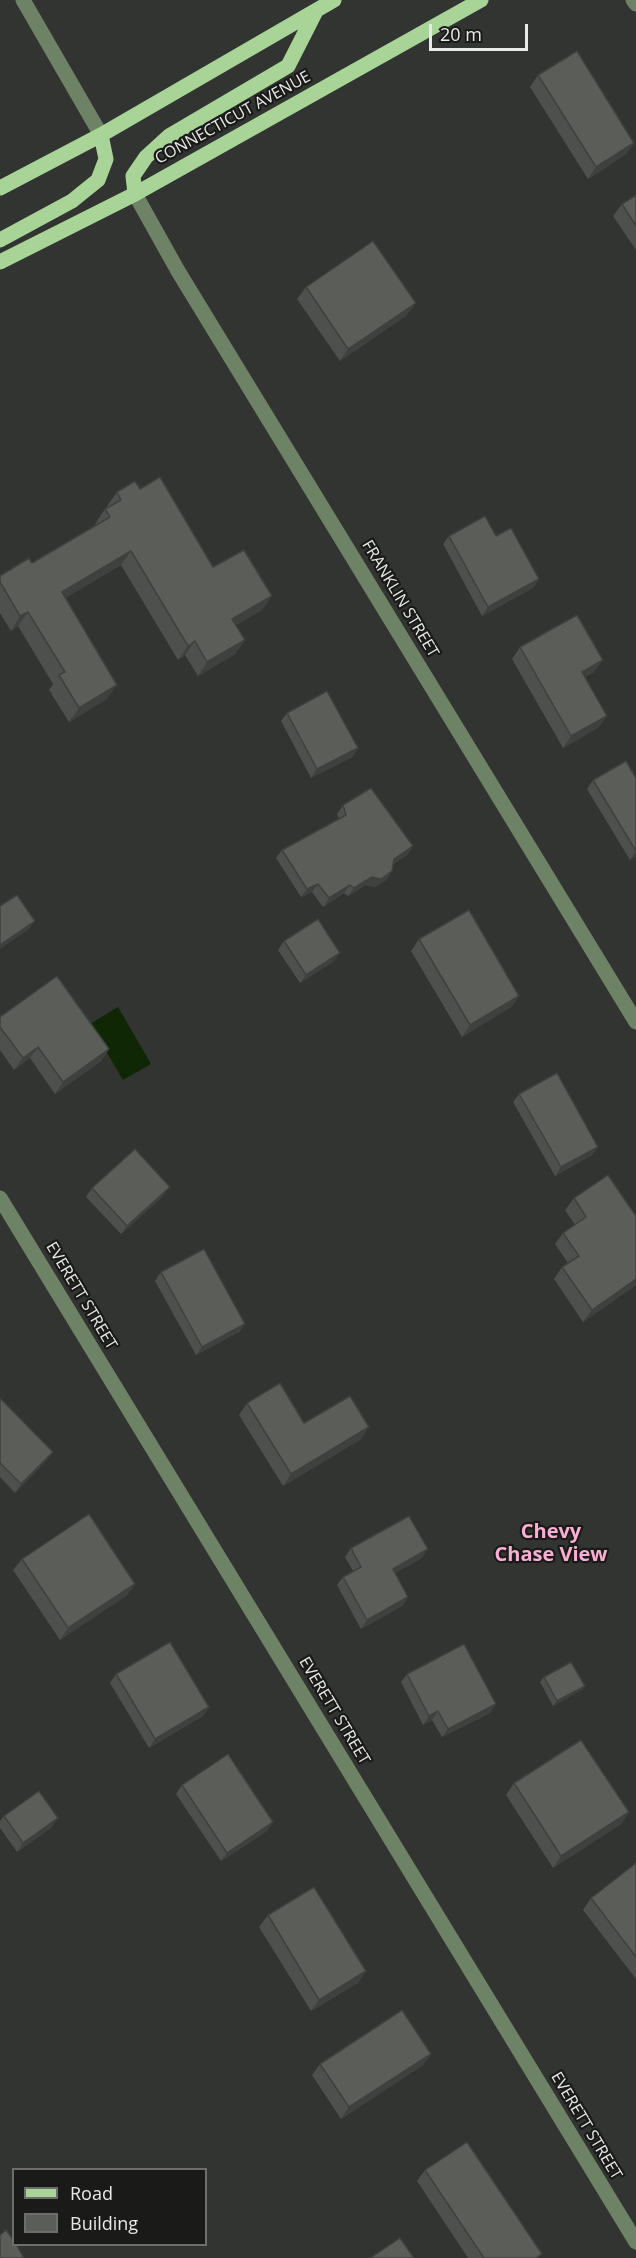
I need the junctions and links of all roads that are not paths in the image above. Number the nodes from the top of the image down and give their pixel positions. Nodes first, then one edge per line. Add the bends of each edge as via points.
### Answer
1 (23, 0) edge
2 (333, 0) edge
3 (481, 0) edge
4 (633, 0) edge
5 (636, 4) edge
6 (316, 11) junction
7 (101, 135) junction
8 (0, 188) edge
9 (135, 194) junction
10 (0, 240) edge
11 (0, 262) edge
12 (636, 1022) edge
13 (0, 1198) edge
14 (636, 2242) edge

1 - 7 street
2 - 6 main road
3 - 9 main road, CONNECTICUT AVENUE
4 - 5 street
6 - 7 main road
6 - 9 main road via 288,66 169,136 146,157 133,176
7 - 8 main road
7 - 10 main road via 106,159 98,180 72,201
9 - 11 main road, CONNECTICUT AVENUE
9 - 12 street, FRANKLIN STREET
13 - 14 street, EVERETT STREET

